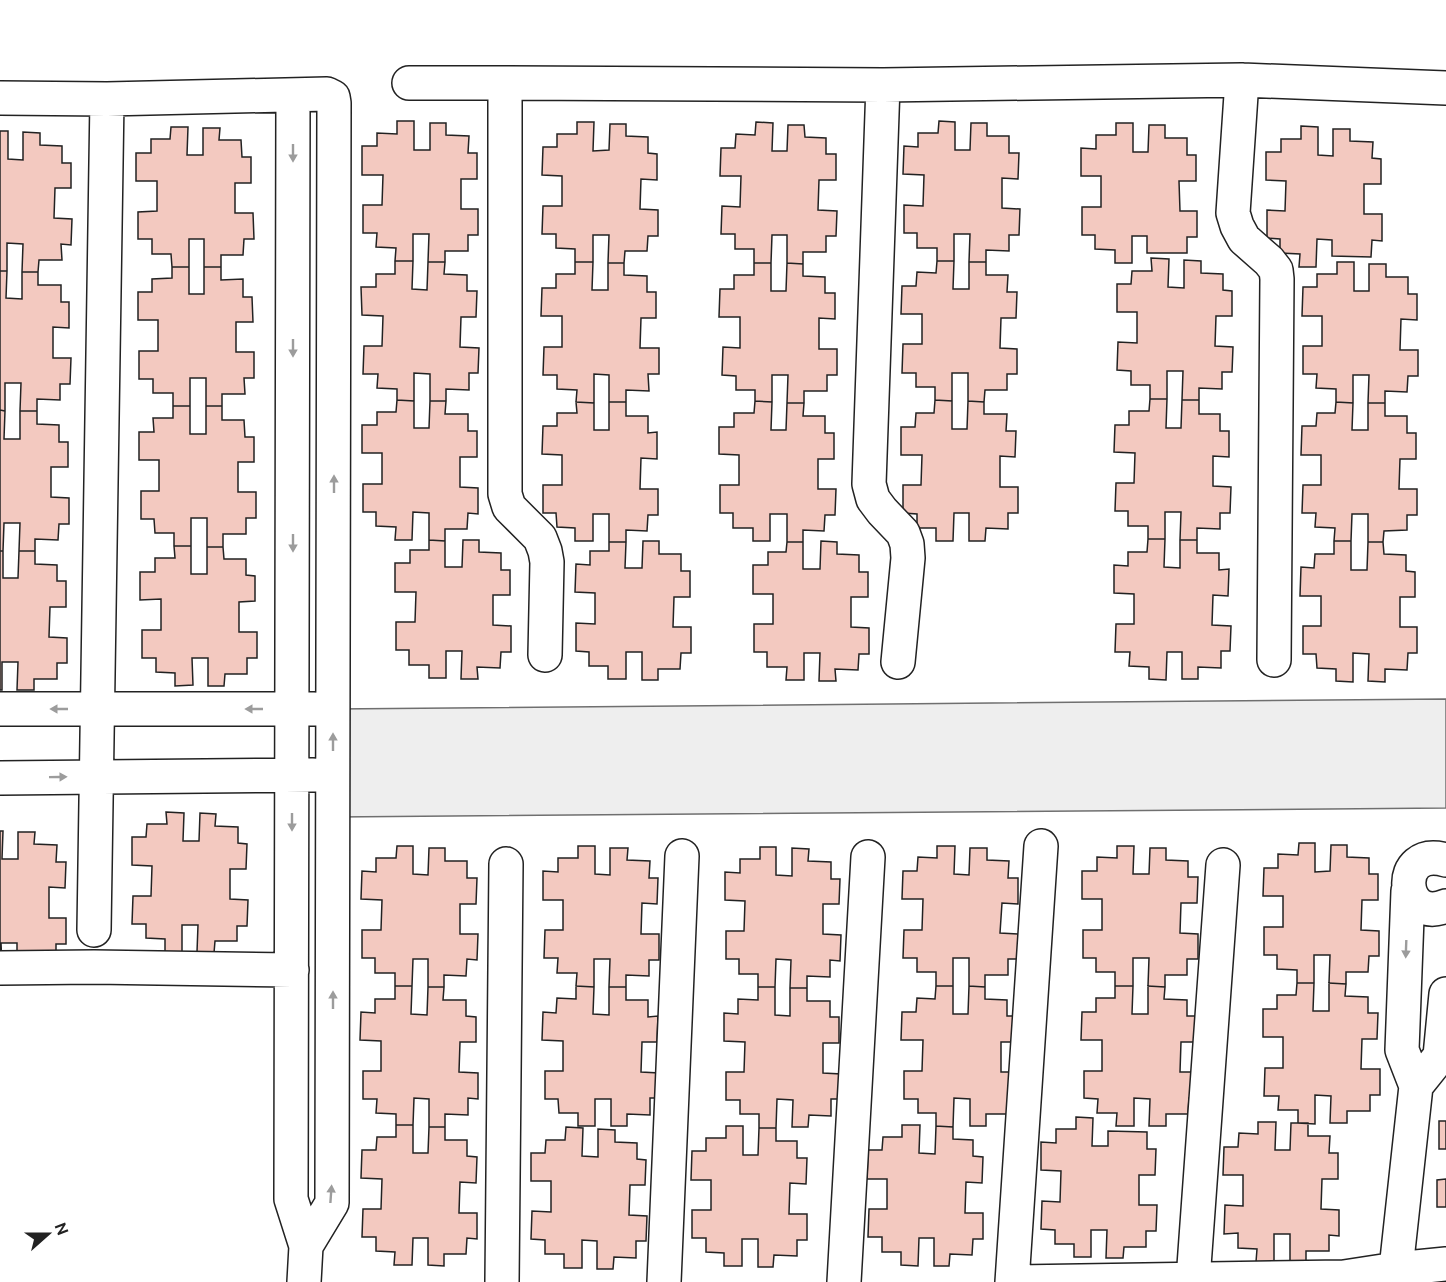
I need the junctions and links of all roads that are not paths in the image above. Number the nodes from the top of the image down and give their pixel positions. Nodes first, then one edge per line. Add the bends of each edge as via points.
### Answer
1 (1242, 80) junction
2 (409, 82) dead end
3 (506, 83) junction
4 (883, 85) junction
5 (1446, 88) edge
6 (293, 95) junction
7 (0, 98) edge
8 (107, 99) junction
9 (545, 655) dead end
10 (1274, 660) dead end
11 (898, 662) dead end
12 (97, 708) junction
13 (0, 709) edge
14 (293, 709) junction
15 (333, 709) junction
16 (292, 775) junction
17 (334, 775) junction
18 (96, 776) junction
19 (0, 778) edge
20 (1041, 846) dead end
21 (682, 855) dead end
22 (868, 857) dead end
23 (1446, 860) edge
24 (506, 864) dead end
25 (1223, 865) dead end
26 (1408, 891) junction
27 (1446, 906) edge
28 (94, 930) dead end
29 (0, 968) edge
30 (292, 970) junction
31 (1446, 994) edge
32 (1416, 1086) junction
33 (306, 1246) junction
34 (1446, 1264) edge
35 (1397, 1276) edge
36 (1193, 1280) junction
37 (304, 1282) edge
38 (502, 1282) edge
39 (664, 1282) edge
40 (844, 1282) edge
41 (1012, 1282) edge

1 - 4 street
1 - 5 street
1 - 10 street via 1233,213 1244,238 1269,261 1277,279
2 - 3 street
3 - 4 street
3 - 9 street via 505,494 509,507 540,538 545,551
4 - 11 street via 869,484 873,499 903,533 907,544
6 - 8 street
6 -> 14 street
15 -> 6 street via 334,103 327,94
7 - 8 street
8 - 12 street
12 -> 13 street
14 -> 12 street
12 - 18 street
14 - 15 street
14 - 16 street
17 -> 15 street
16 - 17 street
16 - 18 street
16 -> 30 street
33 -> 17 street via 332,1203
19 -> 18 street
18 - 28 street
20 - 41 street
21 - 39 street
22 - 40 street
23 - 26 street via 1430,857 1417,864 1408,876
24 - 38 street
25 - 36 street
26 - 27 street via 1416,903 1429,910
26 -> 32 street via 1402,1050
29 - 30 street
30 - 33 street via 291,1198
31 - 32 street via 1440,1056
32 - 35 street
33 - 37 street
34 - 35 street
35 - 36 street
36 - 41 street

